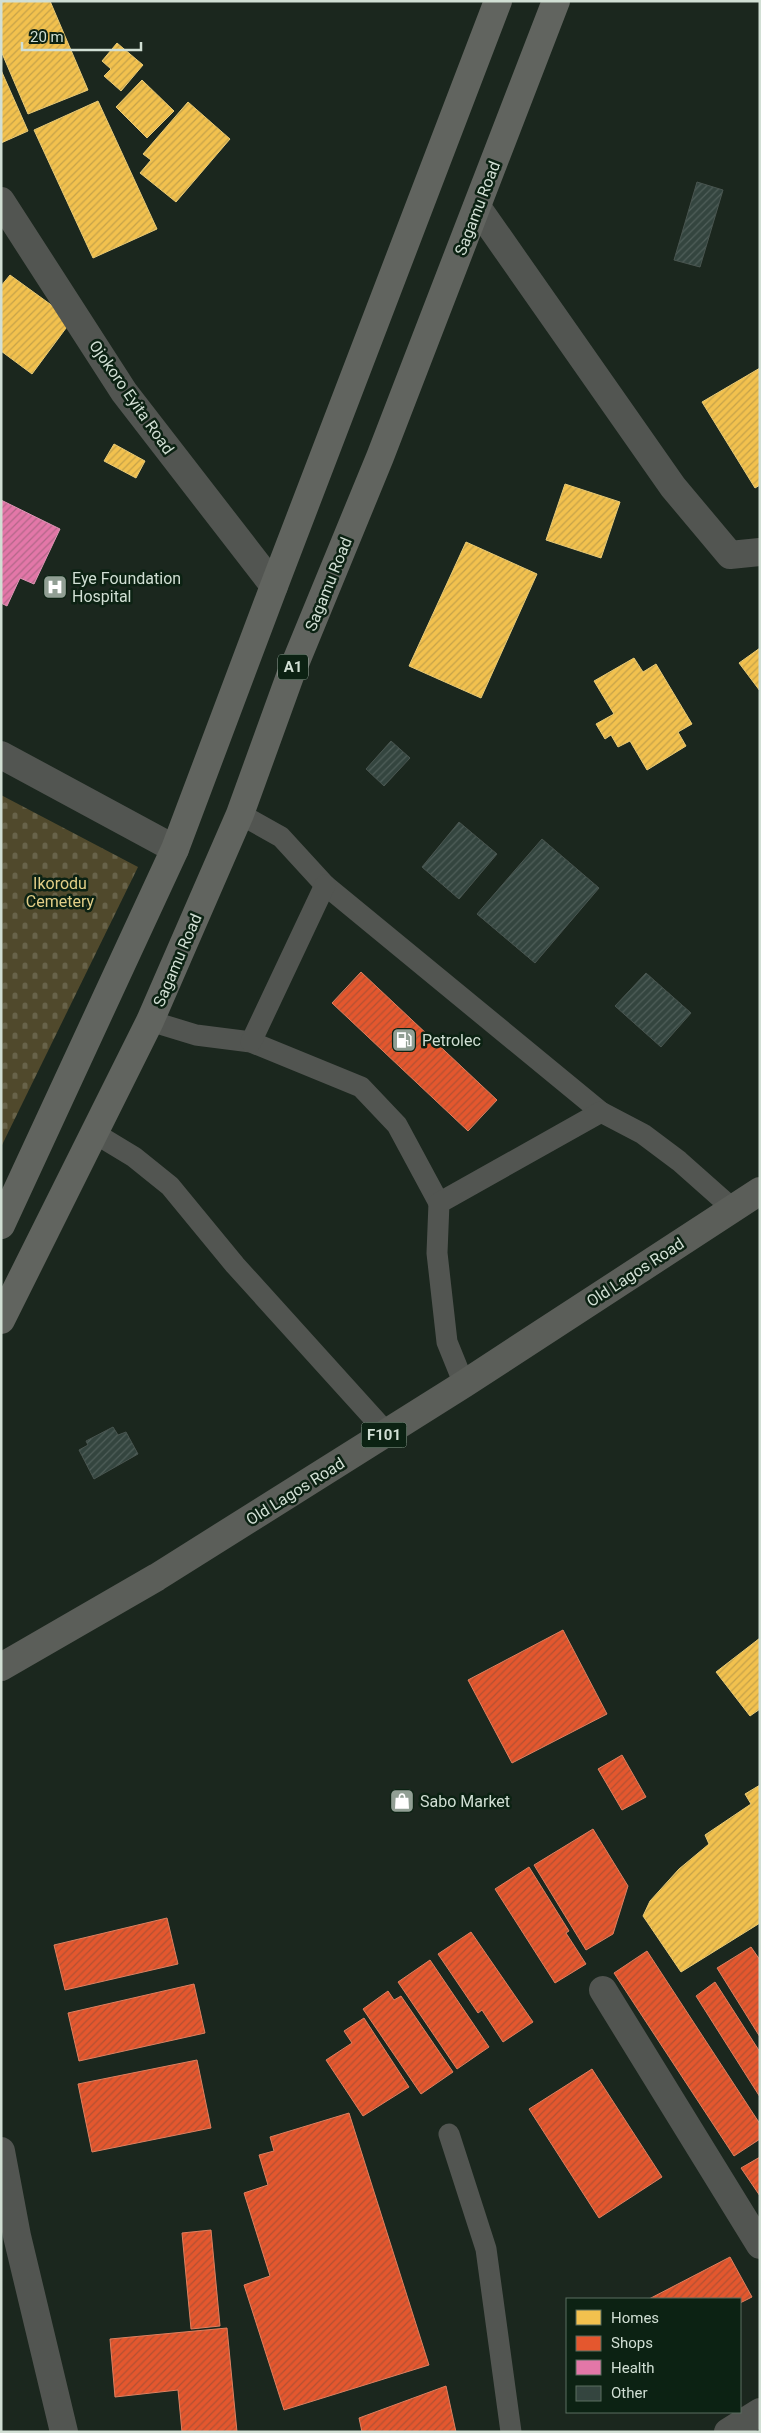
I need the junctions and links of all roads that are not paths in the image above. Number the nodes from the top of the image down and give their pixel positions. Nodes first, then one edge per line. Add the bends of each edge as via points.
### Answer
1 (498, 1) edge
2 (556, 1) edge
3 (1, 201) edge
4 (477, 207) junction
5 (760, 552) edge
6 (274, 586) junction
7 (1, 756) edge
8 (240, 814) junction
9 (175, 849) junction
10 (325, 884) junction
11 (150, 1021) junction
12 (251, 1042) junction
13 (601, 1112) junction
14 (96, 1134) junction
15 (760, 1192) edge
16 (439, 1203) junction
17 (732, 1208) junction
18 (1, 1225) edge
19 (1, 1320) edge
20 (464, 1384) junction
21 (387, 1433) junction
22 (1, 1668) edge
23 (603, 1990) dead end
24 (449, 2134) dead end
25 (1, 2151) edge
26 (760, 2244) edge
27 (760, 2412) edge
28 (64, 2432) edge
29 (511, 2432) edge
30 (728, 2432) edge

1 - 6 highway
2 - 4 highway, Sagamu Road / A1
3 - 6 street, Ojokoro Eyita Road via 124,392
4 - 5 street via 673,487 730,555
4 - 8 highway, Sagamu Road / A1 via 290,676
6 - 9 highway
7 - 9 street
8 - 10 lane via 282,838
8 - 11 highway, Sagamu Road / A1
9 - 18 highway
10 - 12 lane
10 - 13 lane
11 - 12 lane via 196,1035
11 - 14 highway, Sagamu Road / A1
12 - 16 lane via 361,1087 397,1125
13 - 16 lane
13 - 17 lane via 643,1134
14 - 19 highway, Sagamu Road / A1
14 - 21 lane via 134,1157 170,1186 235,1265
15 - 17 main road, Old Lagos Road / F101
16 - 20 lane via 437,1253 447,1342
17 - 20 main road, Old Lagos Road / F101
20 - 21 main road, Old Lagos Road / F101
21 - 22 main road, Old Lagos Road / F101 via 157,1578
23 - 26 street
24 - 29 lane via 486,2249
25 - 28 street via 17,2236
27 - 30 street

